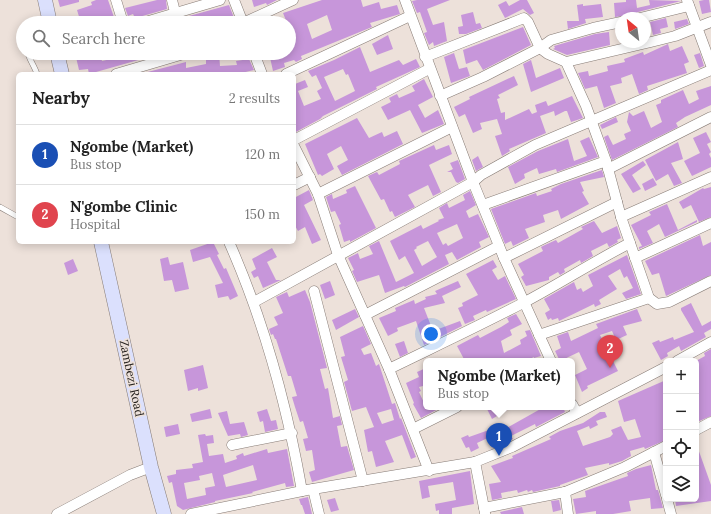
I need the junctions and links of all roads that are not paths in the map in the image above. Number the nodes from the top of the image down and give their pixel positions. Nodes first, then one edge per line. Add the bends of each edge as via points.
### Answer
1 (45, 0) edge
2 (116, 0) edge
3 (172, 0) edge
4 (220, 0) edge
5 (234, 0) edge
6 (293, 0) edge
7 (405, 0) edge
8 (688, 3) edge
9 (175, 12) junction
10 (651, 15) edge
11 (48, 16) edge
12 (121, 16) edge
13 (163, 16) edge
14 (240, 16) edge
15 (258, 16) edge
16 (410, 16) junction
17 (711, 22) edge
18 (615, 24) edge
19 (697, 28) junction
20 (540, 48) junction
21 (425, 57) junction
22 (31, 60) edge
23 (59, 60) edge
24 (163, 60) edge
25 (257, 60) edge
26 (566, 62) junction
27 (711, 65) edge
28 (429, 69) junction
29 (711, 70) edge
30 (36, 72) edge
31 (62, 72) edge
32 (123, 72) edge
33 (261, 72) edge
34 (290, 72) edge
35 (440, 96) junction
36 (711, 117) edge
37 (591, 120) junction
38 (452, 127) junction
39 (296, 139) edge
40 (296, 150) edge
41 (607, 165) junction
42 (310, 177) junction
43 (711, 177) edge
44 (473, 182) junction
45 (296, 184) edge
46 (318, 194) junction
47 (617, 202) junction
48 (483, 205) junction
49 (0, 208) edge
50 (16, 216) edge
51 (621, 217) junction
52 (711, 223) edge
53 (630, 243) junction
54 (103, 244) edge
55 (230, 244) edge
56 (499, 246) junction
57 (338, 255) junction
58 (504, 258) junction
59 (635, 258) junction
60 (711, 280) edge
61 (314, 291) dead end
62 (648, 298) junction
63 (254, 302) junction
64 (524, 302) junction
65 (365, 315) junction
66 (539, 335) junction
67 (711, 342) edge
68 (546, 358) edge
69 (682, 358) edge
70 (389, 369) junction
71 (663, 369) edge
72 (575, 409) edge
73 (451, 410) edge
74 (577, 413) junction
75 (711, 422) edge
76 (699, 428) edge
77 (413, 429) junction
78 (292, 433) junction
79 (232, 445) dead end
80 (663, 448) edge
81 (654, 452) junction
82 (475, 462) junction
83 (152, 467) junction
84 (429, 471) junction
85 (363, 481) junction
86 (663, 485) edge
87 (313, 489) junction
88 (302, 491) junction
89 (565, 492) junction
90 (668, 502) edge
91 (485, 511) edge
92 (57, 514) edge
93 (164, 514) edge
94 (191, 514) edge
95 (319, 514) edge
96 (568, 514) edge
97 (671, 514) edge

1 - 11 main road
2 - 12 street
3 - 9 street
4 - 9 street
5 - 14 street
6 - 15 street
7 - 16 street
8 - 10 street
8 - 19 street
9 - 13 street
16 - 21 street
16 - 34 street
17 - 19 street
18 - 20 street via 557,38
19 - 26 street
19 - 27 street
20 - 21 street via 524,18
20 - 26 street
20 - 35 street
21 - 28 street
22 - 30 lane
23 - 31 main road
24 - 32 street
25 - 33 street
26 - 37 street
28 - 35 street
28 - 39 street
29 - 37 street
35 - 38 street
36 - 41 street
37 - 41 street
37 - 44 street via 518,154
38 - 44 street
38 - 46 street
40 - 42 street
41 - 47 street
41 - 48 street
42 - 45 street
42 - 46 street
43 - 51 street
44 - 48 street
44 - 57 street
46 - 57 street
47 - 51 street
47 - 58 street
48 - 56 street
49 - 50 lane
51 - 53 street
52 - 59 street
53 - 59 street
53 - 64 street
54 - 83 main road, Zambezi Road
55 - 63 street
56 - 58 street
56 - 65 street
57 - 63 street
57 - 65 street
58 - 64 street
59 - 62 street
60 - 62 street via 669,302 657,304
61 - 85 street
62 - 66 street
63 - 78 street
64 - 66 street
64 - 70 street via 444,344
65 - 70 street
66 - 68 street
67 - 69 street
70 - 77 street
71 - 74 street
72 - 74 street
73 - 77 street
74 - 82 street via 512,447
75 - 76 street
77 - 84 street
78 - 79 street
78 - 88 street
80 - 81 street
81 - 86 street
81 - 89 street
82 - 84 street
82 - 91 street
83 - 92 street via 130,475
83 - 93 main road, Zambezi Road
84 - 85 street
85 - 87 street
87 - 88 street
87 - 95 street
88 - 94 street
89 - 91 street
89 - 96 street
90 - 97 street

